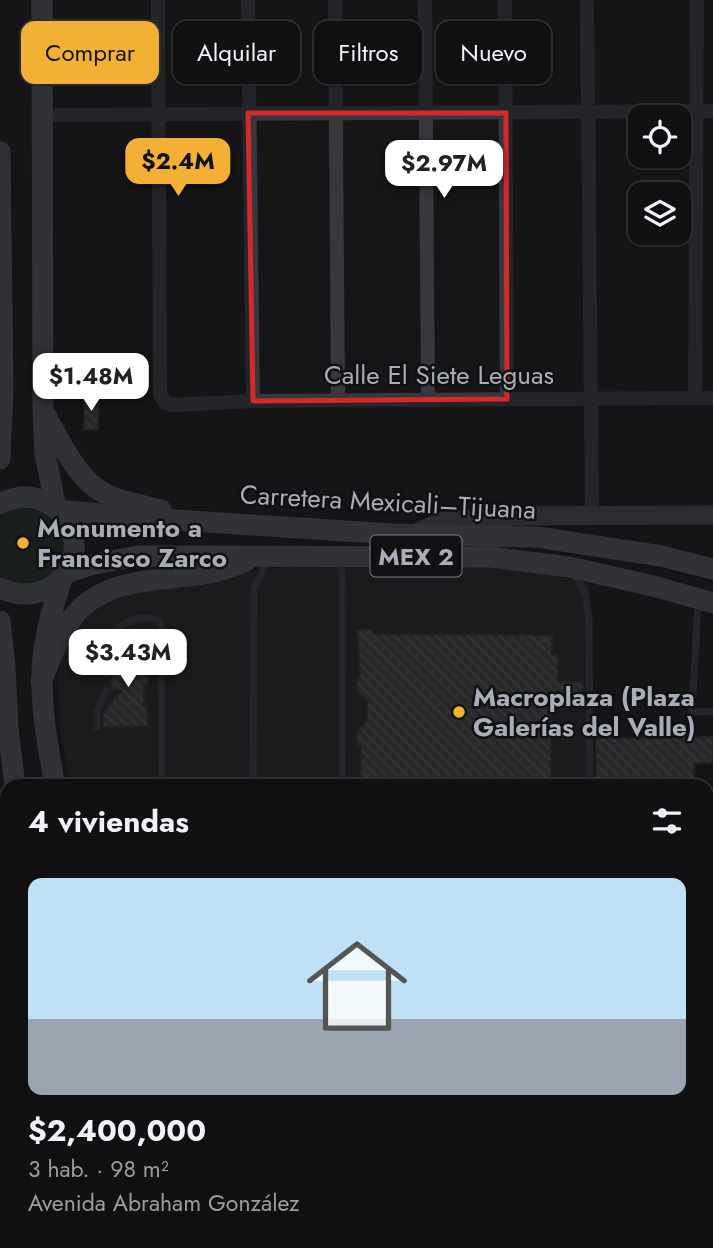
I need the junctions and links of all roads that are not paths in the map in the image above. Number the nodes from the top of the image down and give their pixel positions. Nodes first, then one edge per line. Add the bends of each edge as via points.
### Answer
1 (42, 0) edge
2 (158, 0) edge
3 (248, 0) edge
4 (335, 0) edge
5 (425, 0) edge
6 (505, 0) edge
7 (587, 0) edge
8 (697, 0) edge
9 (588, 111) junction
10 (697, 111) junction
11 (713, 111) edge
12 (248, 113) junction
13 (336, 113) junction
14 (425, 113) junction
15 (506, 113) junction
16 (160, 114) junction
17 (44, 116) junction
18 (0, 152) edge
19 (0, 225) edge
20 (1, 393) edge
21 (695, 398) junction
22 (713, 398) edge
23 (591, 399) junction
24 (338, 400) junction
25 (428, 400) junction
26 (507, 400) junction
27 (253, 401) junction
28 (43, 411) junction
29 (0, 459) edge
30 (0, 504) edge
31 (57, 509) junction
32 (592, 515) junction
33 (713, 515) edge
34 (204, 520) junction
35 (391, 534) junction
36 (413, 534) junction
37 (266, 556) junction
38 (342, 565) junction
39 (569, 567) junction
40 (713, 569) edge
41 (64, 576) junction
42 (0, 588) edge
43 (706, 601) edge
44 (0, 621) edge
45 (106, 674) dead end
46 (41, 681) junction
47 (106, 690) dead end
48 (713, 711) edge
49 (97, 727) dead end
50 (14, 779) edge
51 (54, 779) edge
52 (162, 779) edge
53 (253, 779) edge
54 (342, 779) edge
55 (590, 779) edge

1 - 17 main road
2 - 16 street
3 - 12 street
4 - 13 street
5 - 14 street
6 - 15 street
7 - 9 street
8 - 10 street
9 - 10 street
9 - 15 street
9 - 23 street
10 - 11 street
10 - 21 street
12 - 13 street
12 - 16 street
12 - 27 street
13 - 14 street
13 - 24 street
14 - 15 street
14 - 25 street
15 - 26 street
16 - 17 street
16 - 27 street, Calle El Siete Leguas via 160,394 165,403 173,405
17 - 28 main road
18 - 19 main road
19 - 20 main road
20 - 29 main road
21 - 22 street, Calle El Siete Leguas
21 - 23 street, Calle El Siete Leguas
23 - 26 street, Calle El Siete Leguas
23 - 32 street
24 - 25 street, Calle El Siete Leguas
24 - 27 street, Calle El Siete Leguas
25 - 26 street, Calle El Siete Leguas
28 - 31 main road via 45,454
28 - 34 main road, MEX 2 via 77,466 103,493
30 - 31 main road, Carretera Mexicali–Tijuana via 27,497
31 - 34 main road, Carretera Mexicali–Tijuana
31 - 41 main road via 67,521 74,547
32 - 33 street
32 - 36 street via 444,521
34 - 35 main road, Carretera Mexicali–Tijuana / MEX 2
35 - 36 main road, Carretera Mexicali–Tijuana / MEX 2
35 - 38 main road via 345,542
36 - 40 main road, Carretera Mexicali–Tijuana / MEX 2 via 537,537
37 - 38 main road, Carretera Mexicali–Tijuana / MEX 2
37 - 41 main road, Carretera Mexicali–Tijuana / MEX 2 via 138,556 90,565
37 - 46 main road via 216,571 128,584 101,595 81,608 65,629
37 - 53 lane via 254,598
38 - 39 main road, Carretera Mexicali–Tijuana / MEX 2 via 490,557
38 - 54 lane
39 - 43 main road, Carretera Mexicali–Tijuana / MEX 2
39 - 55 lane via 586,595 589,622
41 - 42 main road, MEX 2 via 33,594
41 - 46 main road via 50,614
43 - 48 lane via 692,712
44 - 50 main road
45 - 52 lane via 108,637 125,623 155,618 161,625
46 - 51 main road
47 - 49 lane via 97,712

